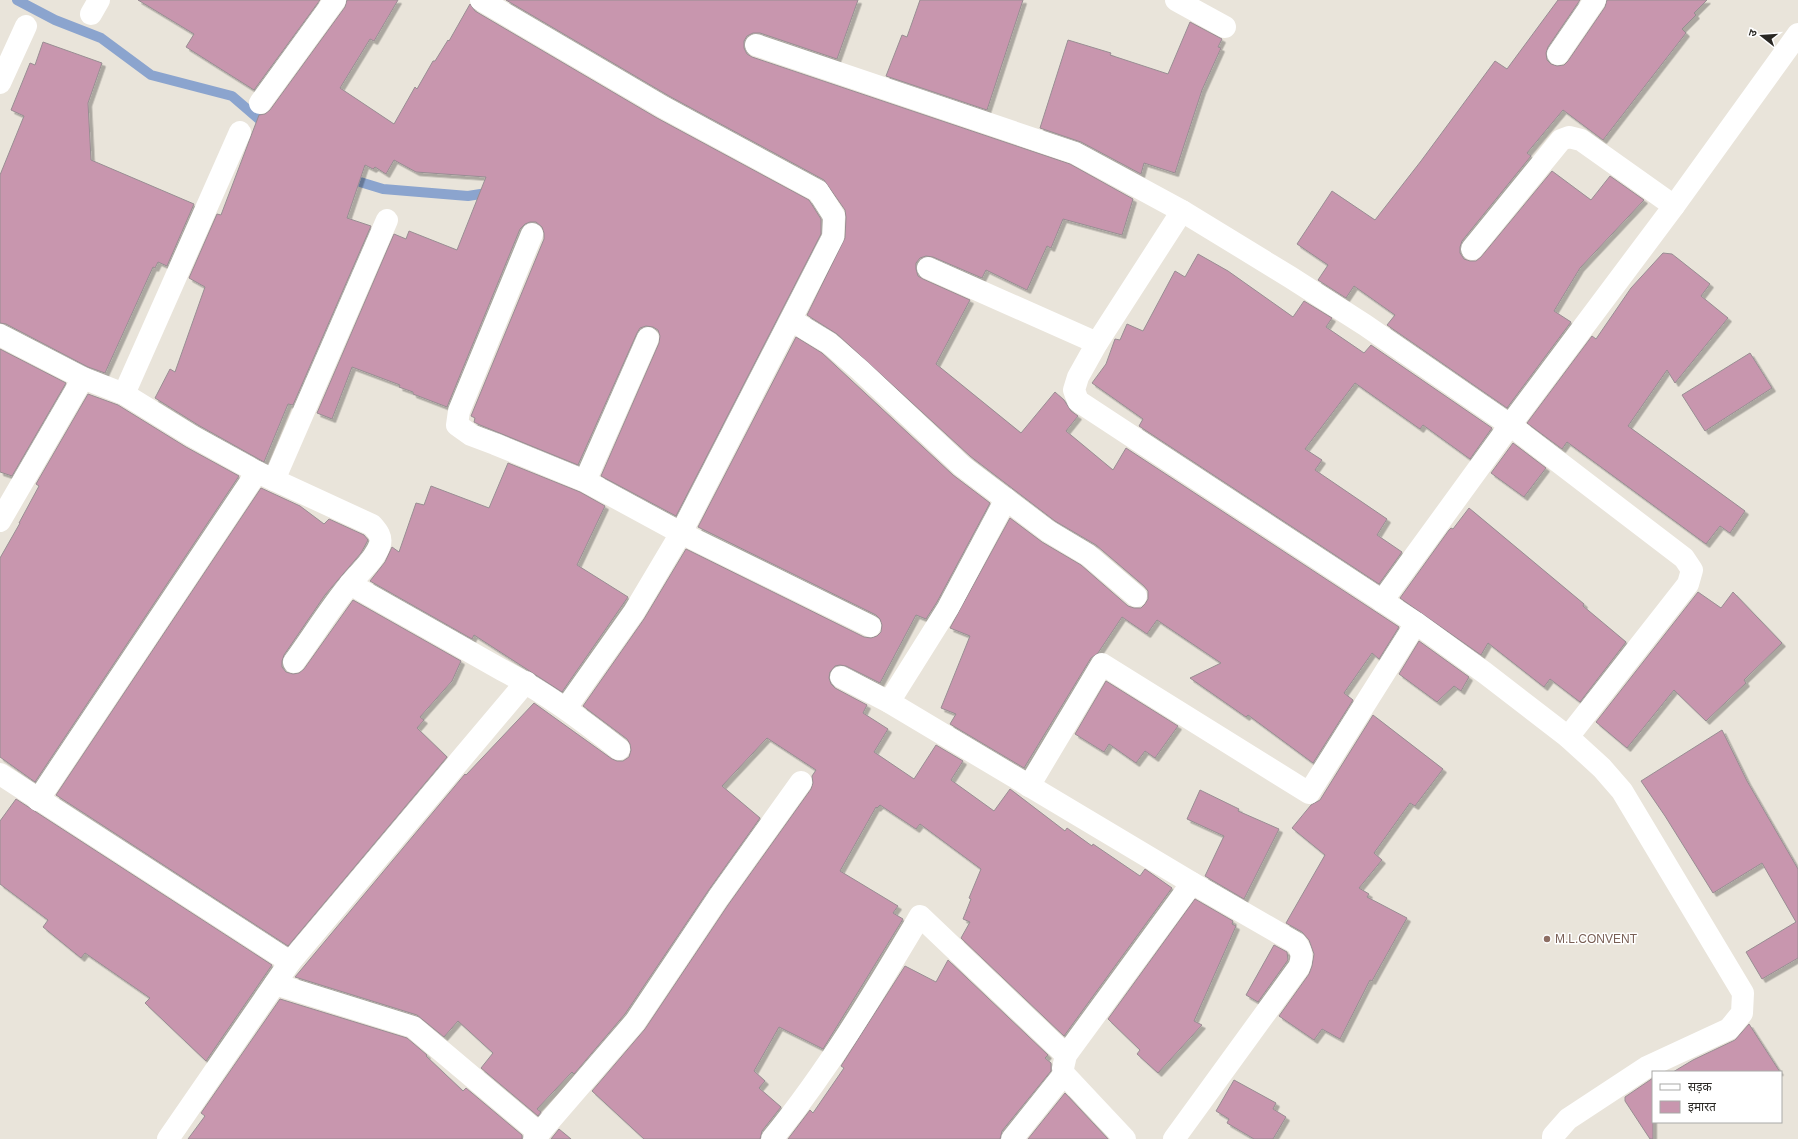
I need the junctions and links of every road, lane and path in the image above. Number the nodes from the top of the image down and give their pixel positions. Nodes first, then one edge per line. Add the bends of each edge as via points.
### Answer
1 (335, 0) edge
2 (481, 0) edge
3 (1176, 0) edge
4 (1595, 0) edge
5 (26, 26) dead end
6 (1225, 27) dead end
7 (1798, 34) edge
8 (756, 45) dead end
9 (1558, 54) dead end
10 (0, 83) edge
11 (260, 103) dead end
12 (240, 132) dead end
13 (1674, 206) junction
14 (1182, 211) junction
15 (387, 220) dead end
16 (532, 234) dead end
17 (1472, 250) dead end
18 (928, 268) dead end
19 (791, 320) junction
20 (0, 335) edge
21 (648, 338) dead end
22 (1097, 343) junction
23 (83, 378) junction
24 (124, 394) junction
25 (1510, 425) junction
26 (265, 476) junction
27 (585, 481) junction
28 (1006, 499) junction
29 (0, 521) edge
30 (682, 533) junction
31 (350, 584) junction
32 (1136, 596) dead end
33 (1382, 601) junction
34 (1416, 623) junction
35 (870, 626) dead end
36 (294, 662) dead end
37 (841, 677) dead end
38 (526, 682) junction
39 (889, 702) junction
40 (566, 708) junction
41 (1568, 737) junction
42 (619, 749) dead end
43 (0, 774) edge
44 (800, 782) dead end
45 (1029, 786) junction
46 (38, 800) junction
47 (1192, 884) junction
48 (290, 962) junction
49 (275, 984) junction
50 (1065, 1065) junction
51 (537, 1136) edge
52 (168, 1139) edge
53 (772, 1139) edge
54 (1012, 1139) edge
55 (1124, 1139) edge
56 (1174, 1139) edge
57 (1553, 1139) edge

1 - 11 street
2 - 19 street via 663,107 818,191 834,216 833,237
3 - 6 street
4 - 9 street
5 - 10 street
7 - 13 street
8 - 14 street via 1074,153
12 - 24 street
13 - 17 street via 1581,140 1569,137 1561,140
13 - 25 street
14 - 22 street
14 - 25 street via 1365,325
15 - 26 street
16 - 27 street via 459,411 457,425 471,435
18 - 22 street
19 - 28 street via 828,343 962,466
19 - 30 street
20 - 23 street
21 - 27 street
22 - 33 street via 1078,377 1074,390 1078,401
23 - 24 street
23 - 29 street
24 - 26 street via 192,436
25 - 33 street
25 - 41 street via 1684,558 1692,570 1688,584
26 - 31 street via 372,525 379,533 381,540 377,550
26 - 46 street
27 - 30 street
28 - 32 street via 1048,531 1088,555
28 - 39 street via 948,608
30 - 35 street
30 - 40 street via 634,612
31 - 36 street
31 - 38 street
33 - 34 street
34 - 41 street
34 - 45 street via 1309,793 1102,664
37 - 39 street
38 - 40 street
38 - 48 street
39 - 45 street
40 - 42 street
41 - 57 street via 1602,768 1622,791 1743,993 1742,1013 1729,1029 1647,1067 1568,1119
43 - 46 street
44 - 51 street via 635,1022
45 - 47 street
46 - 48 street
47 - 50 street
47 - 56 street via 1296,943 1301,950 1302,958 1299,967
48 - 49 street
49 - 51 street via 413,1027
49 - 52 street
50 - 53 street via 920,916 860,1016 802,1102
50 - 54 street
50 - 55 street

